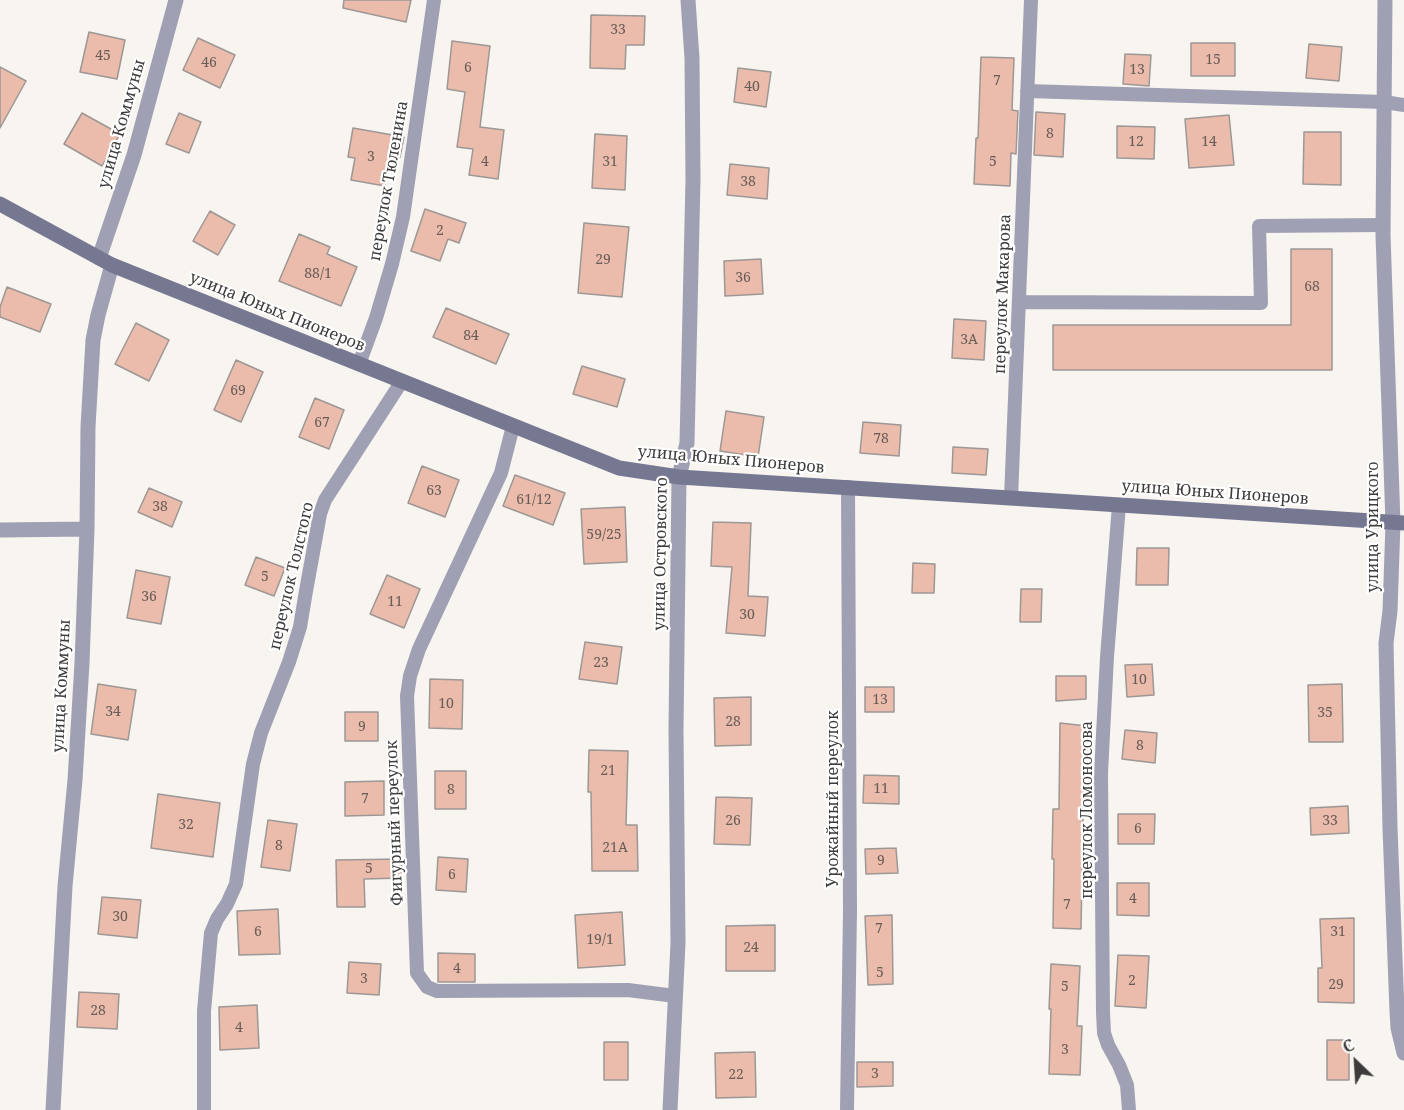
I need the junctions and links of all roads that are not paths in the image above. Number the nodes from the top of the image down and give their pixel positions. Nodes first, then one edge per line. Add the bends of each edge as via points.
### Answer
1 (176, 0) edge
2 (434, 0) edge
3 (688, 0) edge
4 (1031, 0) edge
5 (1385, 0) edge
6 (1027, 91) junction
7 (1384, 102) junction
8 (1404, 105) edge
9 (0, 204) edge
10 (1383, 225) junction
11 (105, 261) junction
12 (1019, 302) junction
13 (359, 364) junction
14 (402, 381) junction
15 (513, 426) junction
16 (679, 477) junction
17 (848, 487) junction
18 (1011, 498) junction
19 (1119, 505) junction
20 (1398, 523) edge
21 (87, 529) junction
22 (0, 530) edge
23 (675, 996) junction
24 (1404, 1053) edge
25 (53, 1110) edge
26 (204, 1110) edge
27 (670, 1110) edge
28 (847, 1110) edge
29 (1129, 1110) edge

1 - 11 street, улица Коммуны
2 - 13 lane, переулок Тюленина via 403,217 376,318
3 - 16 street, улица Островского via 693,179 687,443
4 - 6 lane, переулок Макарова
5 - 7 street, улица Урицкого
6 - 7 lane
6 - 12 lane, переулок Макарова
7 - 8 lane
7 - 10 street, улица Урицкого
9 - 11 main road, улица Юных Пионеров
10 - 12 lane via 1259,226 1261,303
10 - 20 street, улица Урицкого
11 - 13 main road, улица Юных Пионеров
11 - 21 street, улица Коммуны via 93,340
12 - 18 lane, переулок Макарова
13 - 14 main road, улица Юных Пионеров
14 - 15 main road, улица Юных Пионеров
14 - 26 lane, переулок Толстого via 325,500 320,514 300,627 261,733 236,884 211,933 204,1011
15 - 16 main road, улица Юных Пионеров via 619,468
15 - 23 lane, Фигурный переулок via 501,473 410,676 407,696 417,973 427,987 436,991 628,990
16 - 17 main road, улица Юных Пионеров
16 - 23 street, улица Островского
17 - 18 main road, улица Юных Пионеров
17 - 28 lane, Урожайный переулок
18 - 19 main road, улица Юных Пионеров
19 - 20 main road, улица Юных Пионеров
19 - 29 lane, переулок Ломоносова via 1101,773 1103,1012 1104,1033 1127,1085
20 - 24 street, улица Урицкого via 1386,643 1397,1011
21 - 22 street
21 - 25 street, улица Коммуны
23 - 27 street, улица Островского

